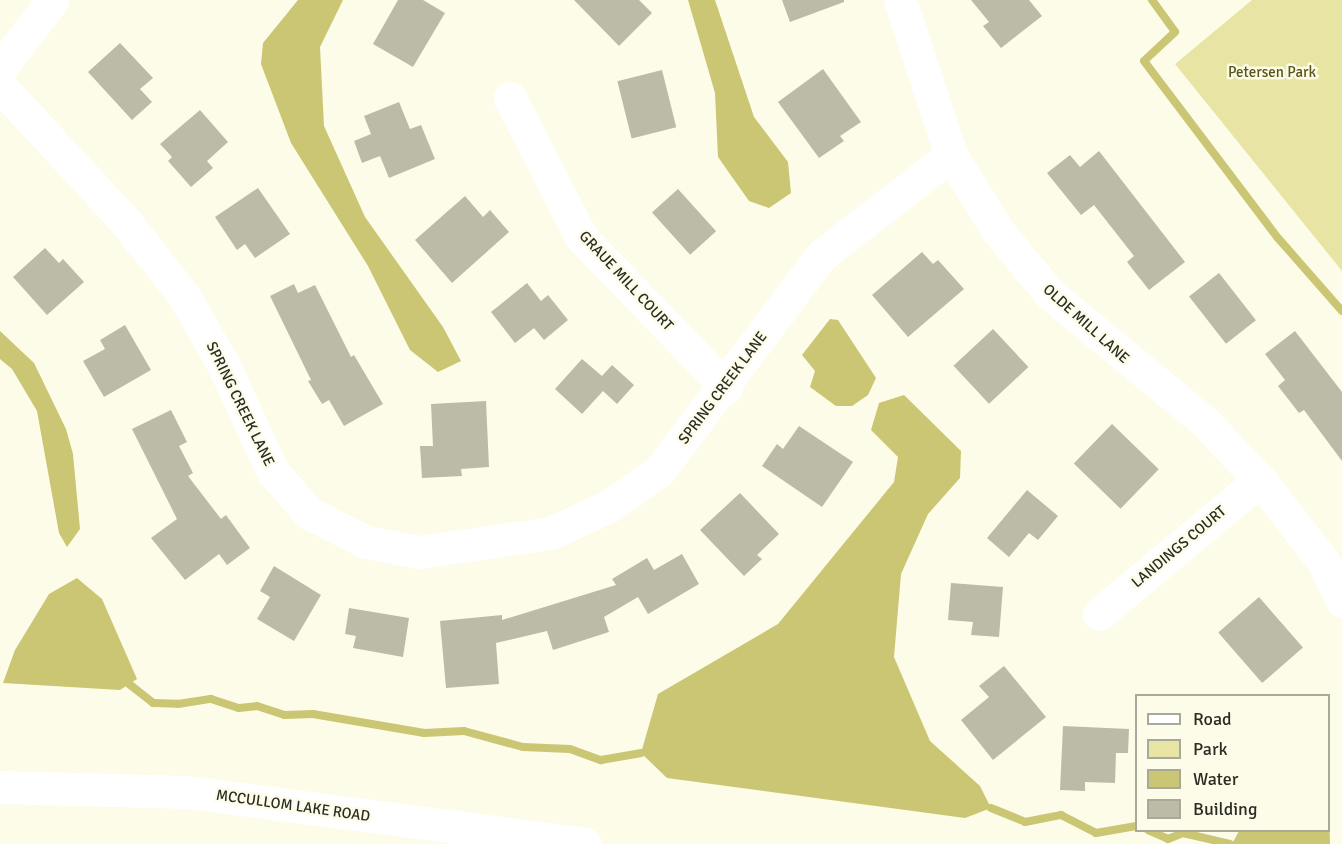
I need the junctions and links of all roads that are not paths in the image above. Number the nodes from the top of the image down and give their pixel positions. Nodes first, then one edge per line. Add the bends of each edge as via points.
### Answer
1 (53, 0) edge
2 (900, 0) edge
3 (0, 68) edge
4 (0, 86) edge
5 (510, 98) dead end
6 (951, 155) junction
7 (726, 387) junction
8 (1260, 480) junction
9 (1342, 601) edge
10 (1099, 614) dead end
11 (0, 787) edge
12 (585, 844) edge

1 - 3 street
2 - 6 street, OLDE MILL LANE
4 - 7 street, SPRING CREEK LANE via 125,221 184,296 223,364 273,472 309,513 366,542 419,552 551,533 609,506 659,471
5 - 7 street, GRAUE MILL COURT via 581,237
6 - 7 street, SPRING CREEK LANE via 822,255
6 - 8 street, OLDE MILL LANE via 998,231 1050,294 1203,420
8 - 9 street, OLDE MILL LANE via 1323,561
8 - 10 street, LANDINGS COURT
11 - 12 street, MCCULLOM LAKE ROAD via 187,792

